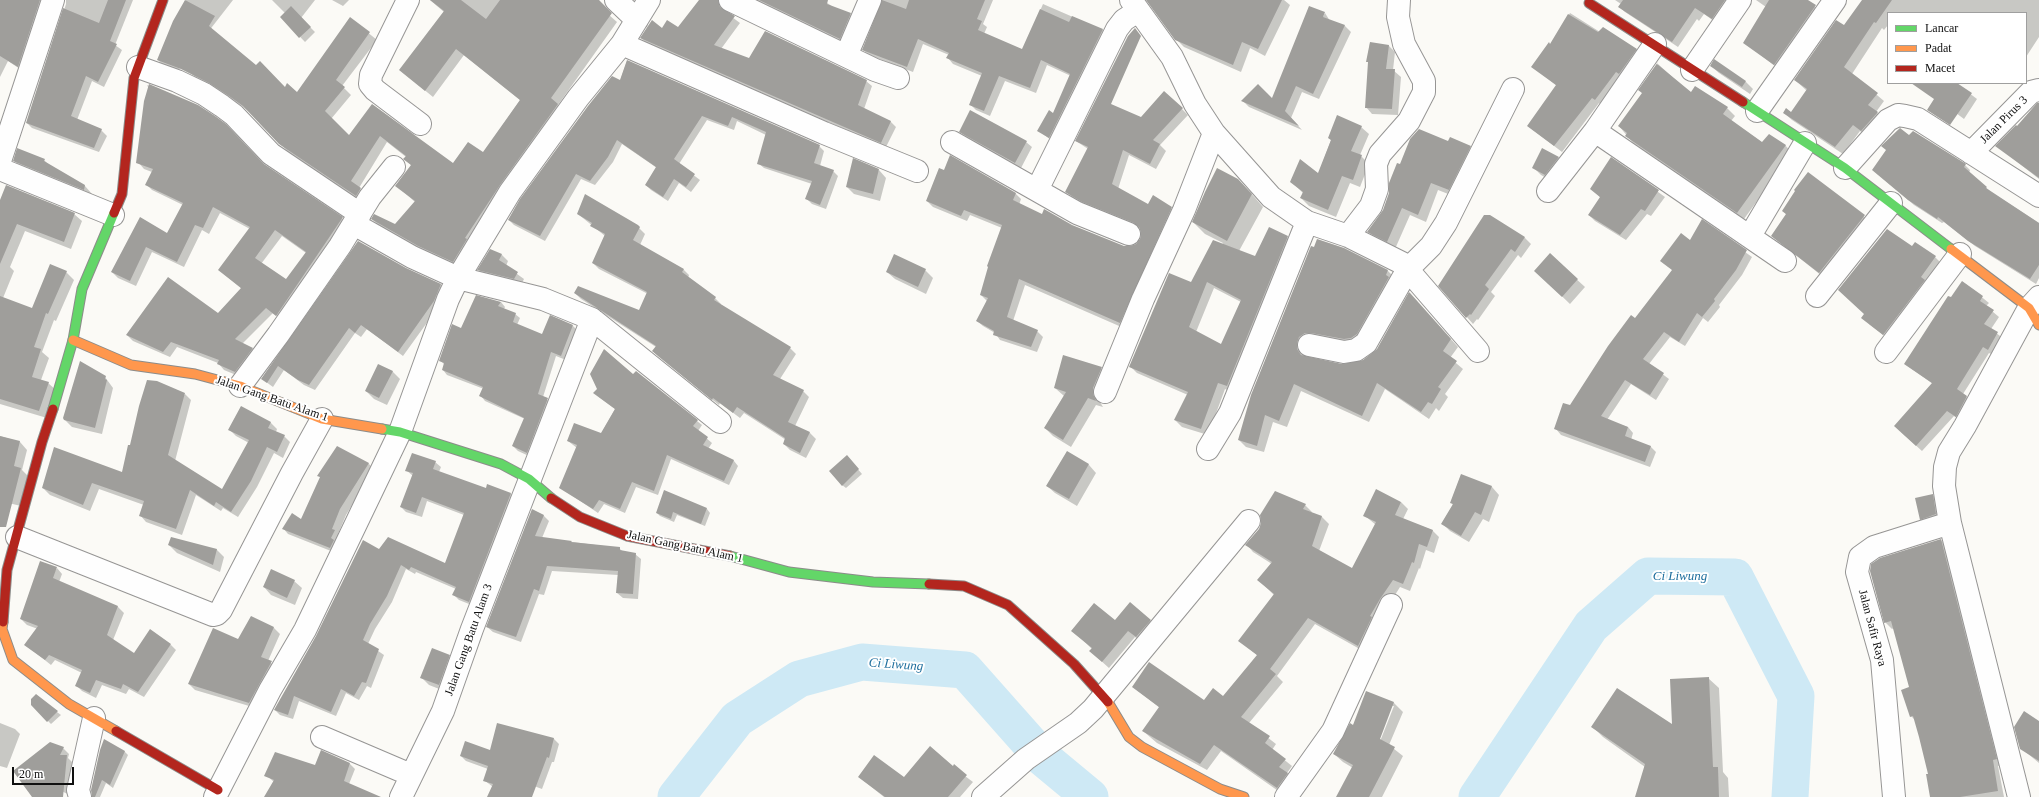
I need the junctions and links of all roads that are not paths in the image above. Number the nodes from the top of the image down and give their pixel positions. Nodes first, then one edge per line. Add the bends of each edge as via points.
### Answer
1 (53, 0) edge
2 (163, 0) edge
3 (408, 0) edge
4 (616, 0) edge
5 (649, 0) edge
6 (730, 0) edge
7 (870, 0) edge
8 (1399, 0) edge
9 (1740, 0) edge
10 (1835, 0) edge
11 (1589, 3) dead end
12 (1134, 5) edge
13 (637, 20) junction
14 (622, 44) junction
15 (1655, 44) junction
16 (846, 56) junction
17 (138, 66) junction
18 (1692, 70) junction
19 (898, 78) dead end
20 (1513, 90) dead end
21 (2039, 90) edge
22 (8, 107) edge
23 (1757, 111) junction
24 (420, 124) dead end
25 (1595, 131) junction
26 (1214, 133) junction
27 (952, 142) dead end
28 (1805, 143) junction
29 (1971, 153) junction
30 (0, 161) edge
31 (394, 167) dead end
32 (1844, 168) junction
33 (0, 169) edge
34 (917, 171) dead end
35 (1037, 190) junction
36 (1548, 190) dead end
37 (2039, 196) edge
38 (1891, 203) junction
39 (113, 215) junction
40 (357, 219) junction
41 (1307, 222) junction
42 (1130, 234) dead end
43 (1348, 236) junction
44 (1750, 236) junction
45 (1960, 254) junction
46 (1785, 261) dead end
47 (1408, 269) junction
48 (458, 278) junction
49 (1817, 296) dead end
50 (2036, 310) edge
51 (592, 319) junction
52 (73, 340) junction
53 (1309, 345) dead end
54 (1478, 351) dead end
55 (1886, 352) dead end
56 (240, 386) junction
57 (1105, 392) dead end
58 (322, 419) junction
59 (720, 422) dead end
60 (400, 432) junction
61 (1208, 449) dead end
62 (529, 479) junction
63 (1249, 521) dead end
64 (1950, 523) junction
65 (17, 538) junction
66 (1391, 605) dead end
67 (2, 607) edge
68 (3, 645) edge
69 (1104, 696) junction
70 (94, 718) junction
71 (322, 737) dead end
72 (411, 775) junction
73 (216, 793) edge
74 (80, 797) edge
75 (401, 797) edge
76 (983, 797) edge
77 (1244, 797) edge
78 (1286, 797) edge
79 (1894, 797) edge
80 (2019, 797) edge

1 - 22 street
2 - 17 street
3 - 24 street via 371,75 370,84
4 - 13 street
5 - 13 street
6 - 16 street
7 - 16 street
8 - 43 street via 1398,17 1404,44 1424,81 1424,92 1409,121 1380,154 1376,164 1377,189 1373,202
9 - 18 street
10 - 23 street
11 - 15 street
12 - 26 street via 1172,57 1195,104
12 - 35 street via 1117,29
13 - 14 street
14 - 34 street
14 - 48 street via 578,98 510,192
15 - 18 street
15 - 25 street
16 - 19 street
17 - 39 street via 129,114 122,194
17 - 40 street via 204,94 222,106 271,154
18 - 23 street
20 - 47 street via 1446,223 1431,246
21 - 29 street, Jalan Pirus 3 via 2031,92
22 - 30 street
23 - 28 street
25 - 36 street
25 - 44 street
26 - 41 street via 1271,197
26 - 57 street via 1184,210 1143,299
27 - 35 street
28 - 32 street
28 - 44 street
29 - 32 street via 1918,119 1898,115 1888,120
29 - 37 street
31 - 40 street
32 - 38 street
33 - 39 street
35 - 42 street via 1077,213
38 - 45 street
38 - 49 street
39 - 52 street via 82,289
40 - 48 street via 412,257
40 - 56 street
41 - 43 street
41 - 61 street via 1230,413
43 - 47 street via 1402,262
44 - 46 street
45 - 50 street
45 - 55 street
47 - 53 street via 1366,343 1356,350 1344,352
47 - 54 street
48 - 51 street via 543,299
48 - 60 street
50 - 64 street via 1948,452 1944,486
51 - 59 street
51 - 62 street, Jalan Gang Batu Alam 3
52 - 56 street, Jalan Gang Batu Alam 1 via 131,365 195,374
52 - 65 street via 42,442
56 - 58 street, Jalan Gang Batu Alam 1
58 - 60 street, Jalan Gang Batu Alam 1
58 - 65 street via 217,614 209,614
60 - 62 street, Jalan Gang Batu Alam 1 via 483,457
60 - 73 street via 305,630
62 - 69 street, Jalan Gang Batu Alam 1 via 580,517 627,536 741,558 789,572 873,582 964,586 983,593 1008,605 1074,664
62 - 72 street, Jalan Gang Batu Alam 3 via 443,711
63 - 69 street
64 - 79 street, Jalan Safir Raya via 1874,547 1860,557 1857,572 1882,660
64 - 80 street
65 - 67 street via 7,570
66 - 78 street via 1333,731
67 - 68 street
68 - 70 street via 13,660 69,704
69 - 76 street via 1078,723 1026,759
69 - 77 street, Jalan Gang Batu Alam 1 via 1129,737 1142,747 1220,789
70 - 73 street
70 - 74 street via 78,790
71 - 72 street
72 - 75 street, Jalan Gang Batu Alam 3

